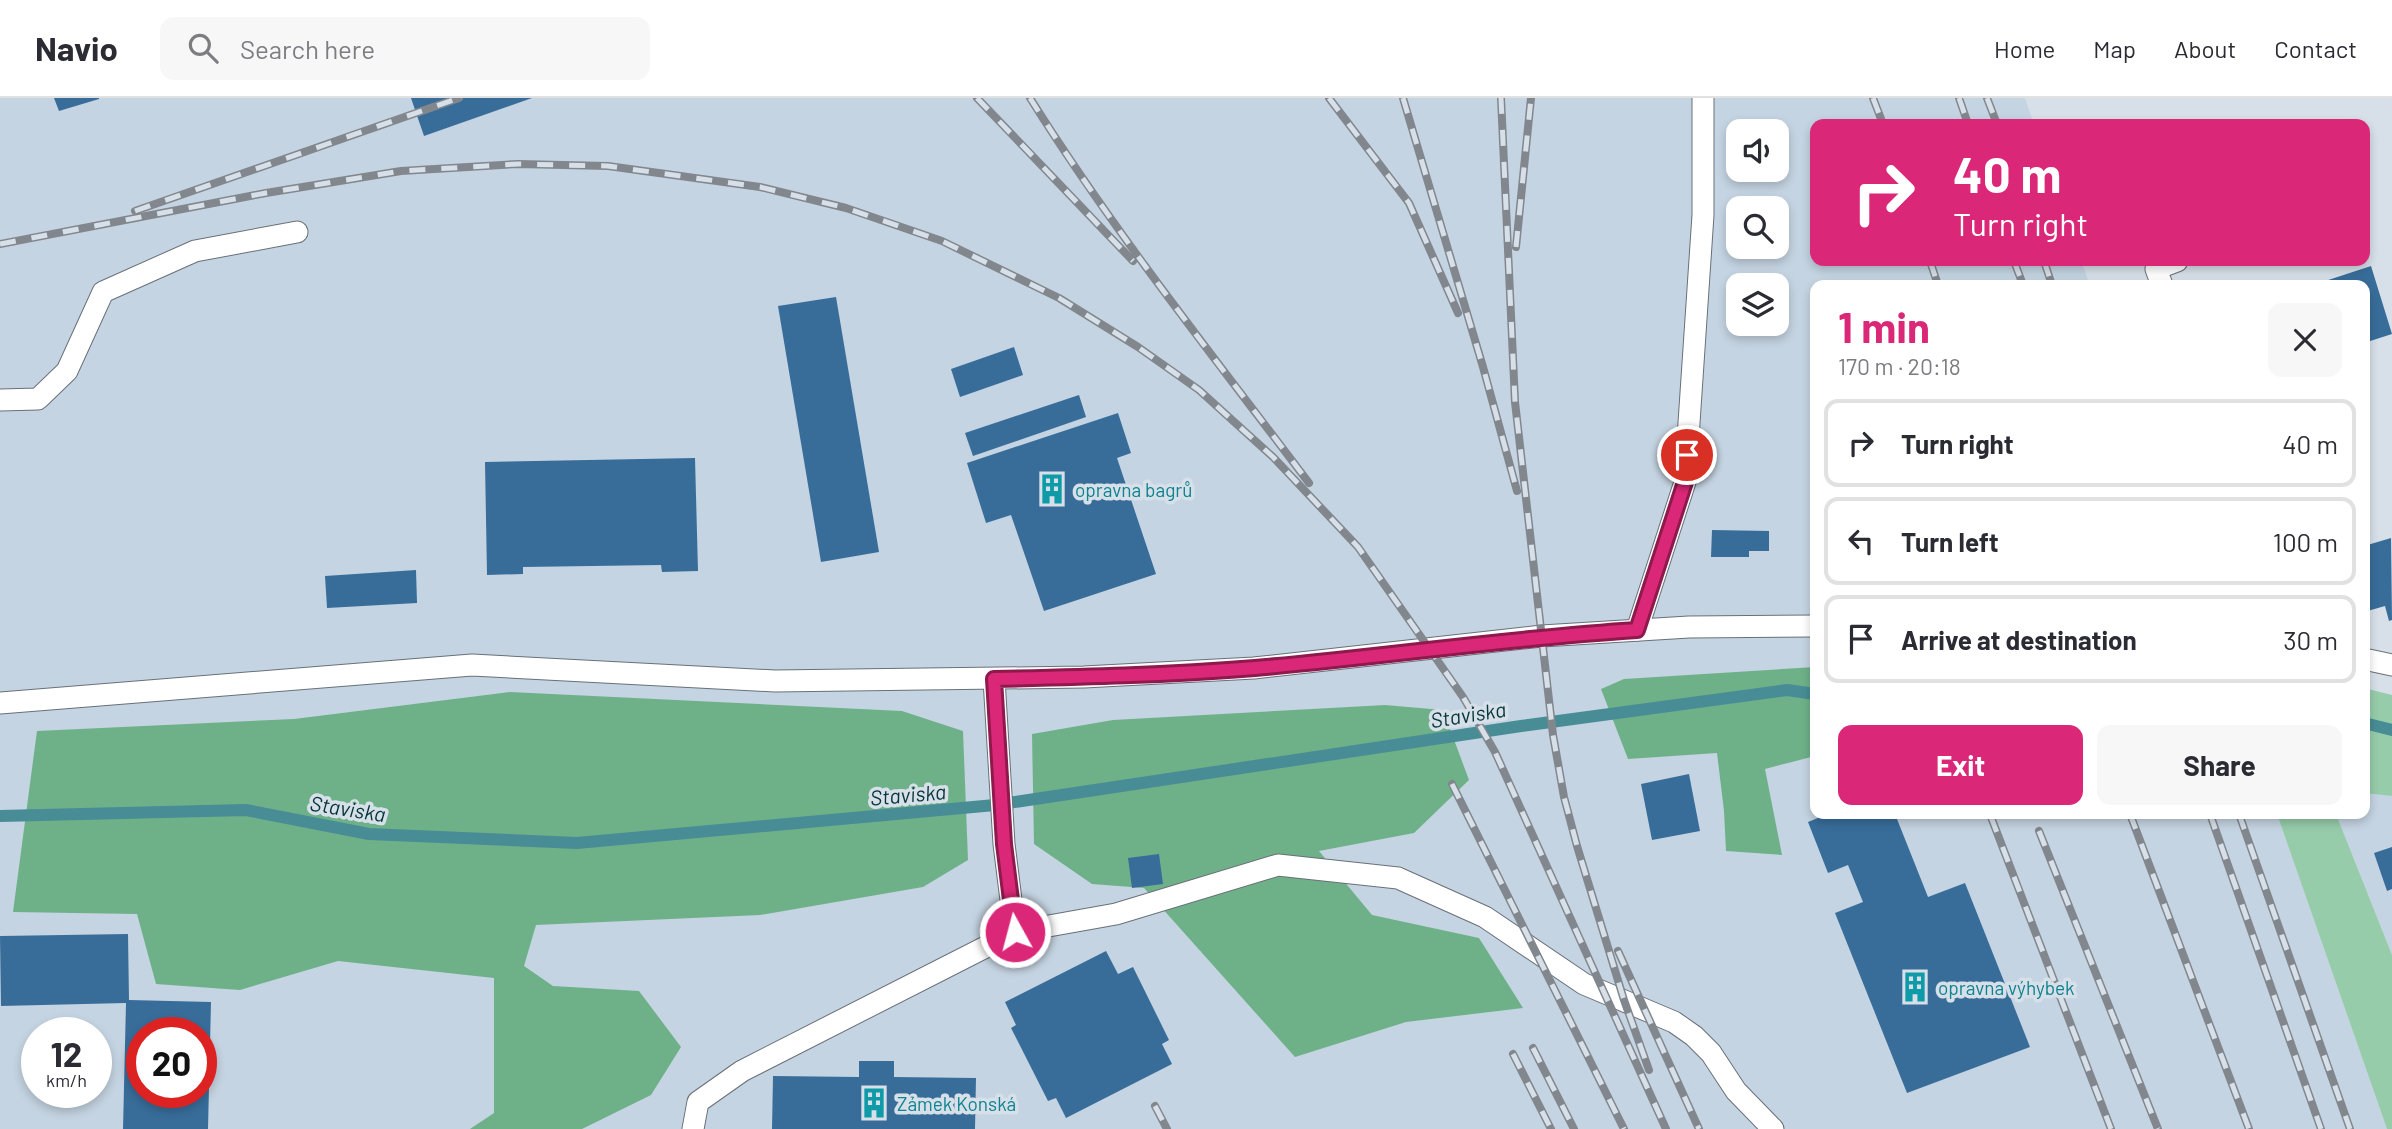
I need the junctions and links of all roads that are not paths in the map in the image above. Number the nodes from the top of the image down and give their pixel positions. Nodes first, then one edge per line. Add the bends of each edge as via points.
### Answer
1 (1703, 98) edge
2 (298, 232) dead end
3 (2164, 266) edge
4 (2160, 280) edge
5 (0, 400) edge
6 (1810, 626) edge
7 (1637, 630) junction
8 (2370, 660) edge
9 (2392, 665) edge
10 (994, 679) junction
11 (0, 703) edge
12 (1015, 932) junction
13 (692, 1129) edge
14 (1773, 1129) edge

1 - 7 lane via 1703,215 1685,482
2 - 5 lane via 195,251 103,292 67,371 38,399
3 - 4 lane via 2156,269
6 - 7 lane
7 - 10 lane via 1254,668
8 - 9 lane
10 - 11 lane via 775,681 472,665
10 - 12 lane via 1004,844
12 - 13 lane via 742,1071 698,1102
12 - 14 lane via 1116,914 1278,864 1398,878 1485,917 1584,984 1694,1036 1736,1091

